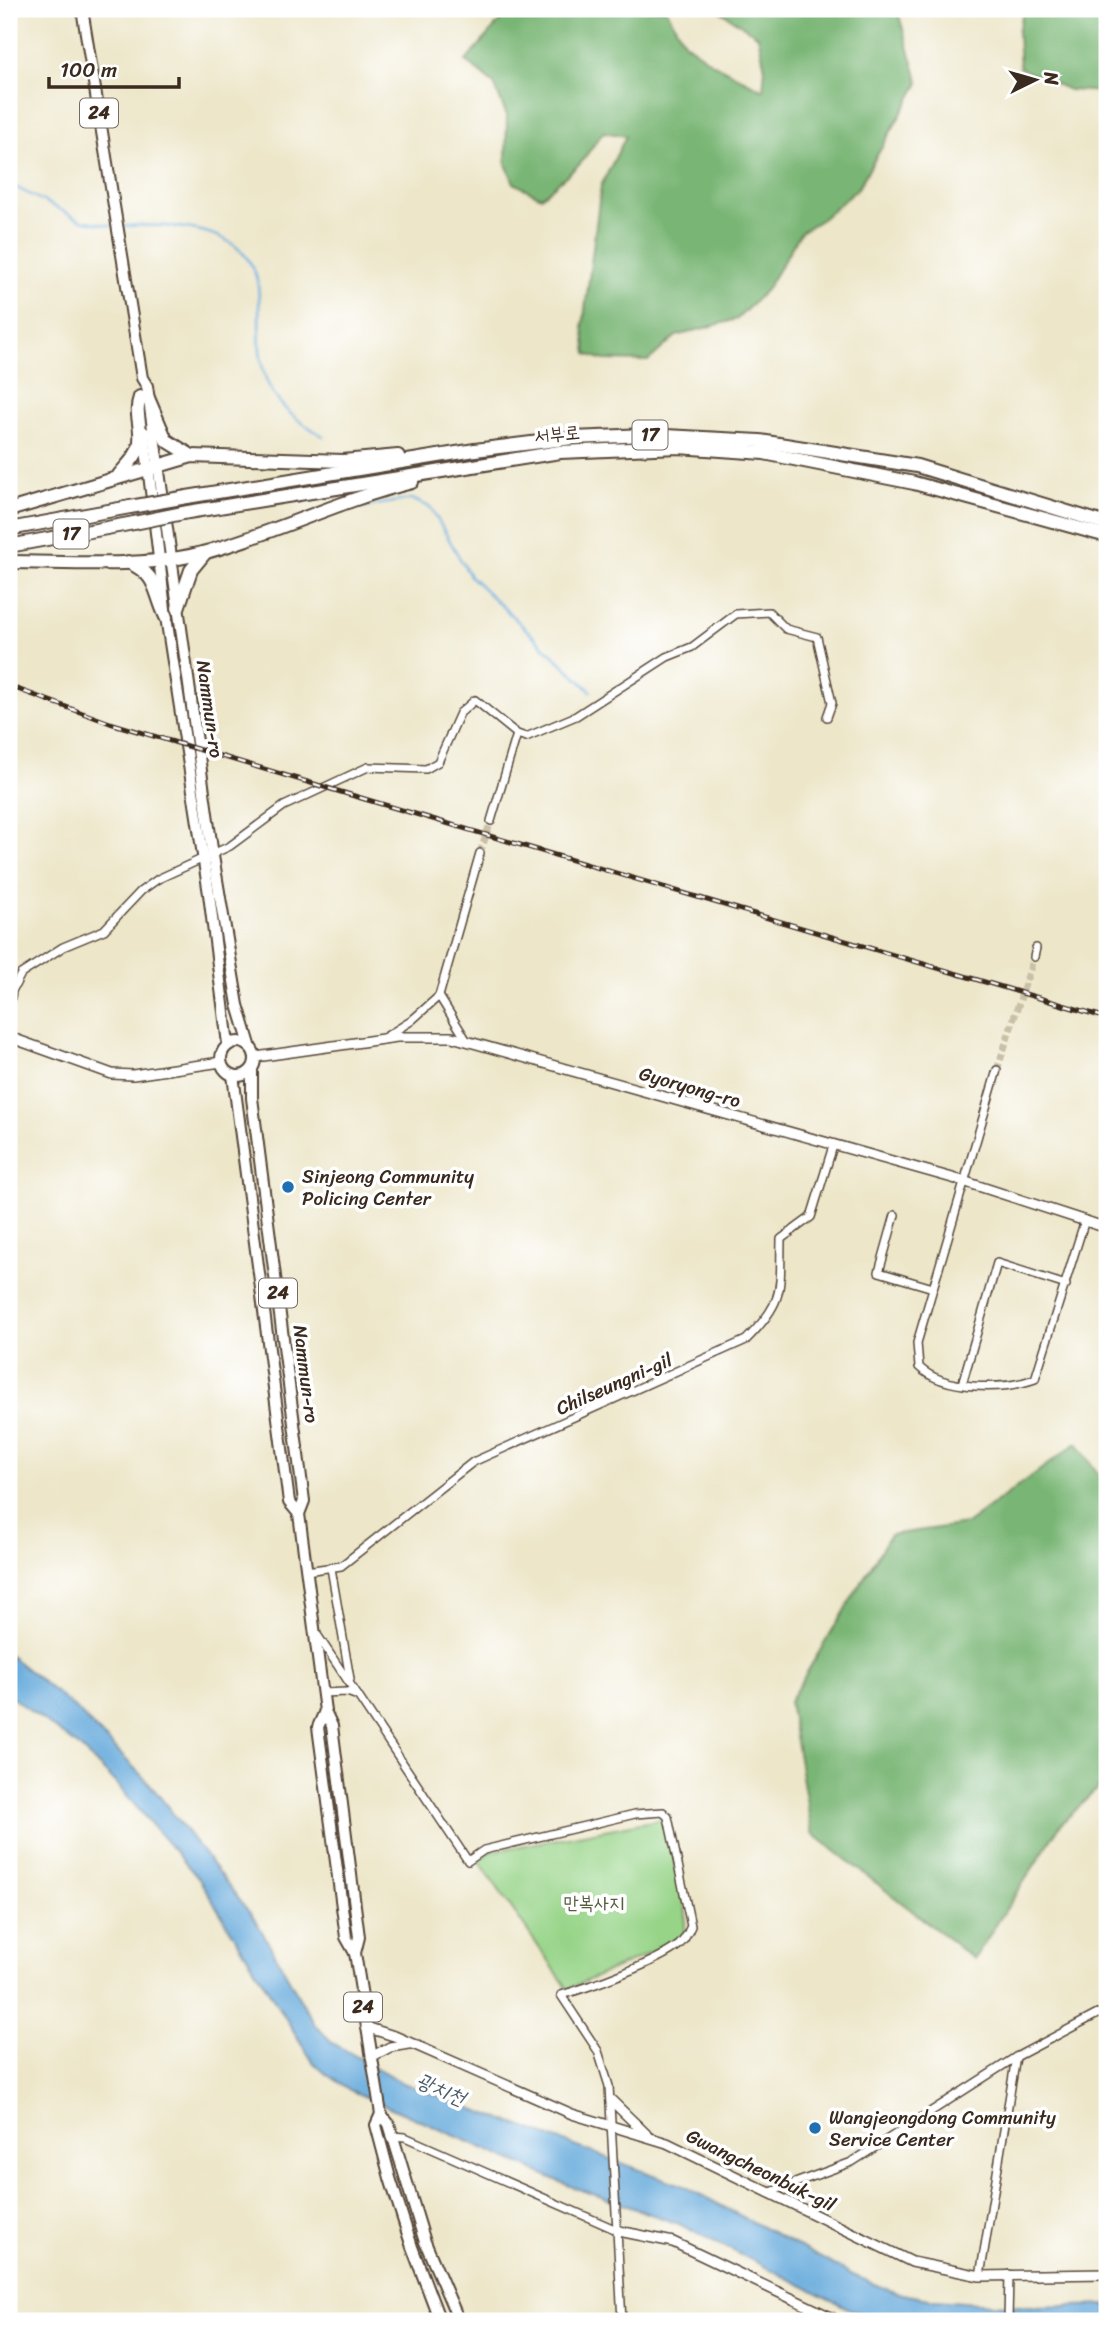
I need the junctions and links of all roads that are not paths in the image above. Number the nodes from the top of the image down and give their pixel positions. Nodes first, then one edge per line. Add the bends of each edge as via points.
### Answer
1 (82, 9) edge
2 (144, 397) junction
3 (475, 450) junction
4 (192, 456) junction
5 (478, 465) junction
6 (154, 467) junction
7 (119, 475) junction
8 (9, 510) edge
9 (1107, 524) edge
10 (9, 529) edge
11 (1107, 537) edge
12 (9, 546) edge
13 (205, 553) junction
14 (165, 558) junction
15 (9, 562) edge
16 (127, 562) junction
17 (178, 608) junction
18 (166, 617) junction
19 (827, 717) dead end
20 (517, 734) junction
21 (491, 821) tunnel mouth
22 (480, 853) tunnel mouth
23 (208, 858) junction
24 (1036, 948) dead end
25 (1034, 957) tunnel mouth
26 (439, 996) junction
27 (9, 1010) edge
28 (9, 1037) edge
29 (380, 1040) junction
30 (468, 1042) junction
31 (228, 1044) junction
32 (250, 1045) junction
33 (256, 1057) junction
34 (221, 1062) junction
35 (251, 1070) junction
36 (997, 1070) tunnel mouth
37 (233, 1075) junction
38 (833, 1146) junction
39 (262, 1170) junction
40 (247, 1171) junction
41 (963, 1181) junction
42 (895, 1216) dead end
43 (1085, 1220) junction
44 (1107, 1228) edge
45 (1066, 1285) junction
46 (933, 1288) junction
47 (962, 1384) junction
48 (299, 1514) junction
49 (331, 1568) junction
50 (306, 1571) junction
51 (314, 1630) junction
52 (351, 1683) junction
53 (323, 1693) junction
54 (358, 1696) junction
55 (1107, 2009) edge
56 (366, 2027) junction
57 (409, 2044) junction
58 (1016, 2057) junction
59 (372, 2059) junction
60 (611, 2100) junction
61 (381, 2114) junction
62 (613, 2127) junction
63 (391, 2136) junction
64 (650, 2137) junction
65 (767, 2194) junction
66 (619, 2231) junction
67 (425, 2242) junction
68 (412, 2247) junction
69 (1009, 2274) junction
70 (1107, 2274) edge
71 (979, 2276) junction
72 (440, 2321) edge
73 (459, 2321) edge
74 (622, 2321) edge
75 (839, 2321) edge
76 (1008, 2321) edge

1 - 2 main road, Nammun-ro / 24
2 - 4 highway via 166,440
2 - 6 main road, Nammun-ro / 24
2 - 7 highway via 136,407 140,443
3 - 4 highway via 343,461
3 - 9 highway, 서부로 / 17 via 572,438 647,435 760,441 916,466
3 - 10 highway, 서부로 / 17, bridge
4 - 6 highway
5 - 11 highway, 서부로 / 17 via 613,448 764,453 914,483
5 - 12 highway, 서부로 / 17, bridge
5 - 13 highway via 362,494
6 - 7 highway
6 - 14 main road, Nammun-ro / 24
7 - 8 highway
13 - 14 highway
13 - 17 highway via 191,570
14 - 16 highway
14 - 17 main road, Nammun-ro / 24
14 - 18 main road, Nammun-ro / 24
15 - 16 highway
16 - 18 highway via 149,575
17 - 23 main road, Nammun-ro / 24
18 - 23 main road, Nammun-ro / 24
19 - 20 street via 832,703 817,637 786,629 769,612 751,611 733,617 692,647 667,657 576,716 534,735
20 - 21 street
20 - 23 street via 475,700 460,713 438,762 426,769 369,767 345,776 284,806
22 - 26 street
23 - 27 street via 158,879 104,930 63,947 21,974
23 - 31 main road, Nammun-ro / 24
23 - 32 main road, Nammun-ro / 24
24 - 25 street
26 - 29 street
26 - 30 street
28 - 34 street via 112,1074
29 - 30 street, Gyoryong-ro via 424,1035
29 - 33 street, Gyoryong-ro
30 - 38 street, Gyoryong-ro
31 - 32 main road
31 - 34 main road, Nammun-ro / 24
32 - 33 main road, Nammun-ro / 24
33 - 35 main road, Nammun-ro / 24
34 - 37 main road
35 - 37 main road
35 - 39 main road, Nammun-ro / 24
36 - 41 street
37 - 40 main road, Nammun-ro / 24
38 - 41 street, Gyoryong-ro
38 - 49 street, Chilseungni-gil via 811,1217 781,1238 777,1303 746,1340 473,1462 341,1566
39 - 40 main road
39 - 48 main road, Nammun-ro / 24 via 304,1501
40 - 48 main road, Nammun-ro / 24 via 289,1502
41 - 43 street, Gyoryong-ro
41 - 46 street
42 - 46 street via 879,1272
43 - 44 street, Gyoryong-ro
43 - 45 street
45 - 47 street via 1035,1379 978,1388
45 - 47 street via 997,1263
46 - 47 street via 916,1359 923,1371
48 - 50 main road, Nammun-ro / 24
49 - 50 street, Chilseungni-gil
49 - 52 street
50 - 51 main road, Nammun-ro / 24
51 - 52 street, Nammun-ro
51 - 53 main road, Nammun-ro / 24
52 - 54 street, Nammun-ro
53 - 54 street
53 - 56 main road, Nammun-ro / 24 via 325,1711 318,1727 346,1937 355,1953
54 - 60 street, Nammun-ro via 468,1861 484,1850 635,1814 663,1812 668,1817 691,1926 687,1935 662,1955 596,1985 561,1995 603,2060
55 - 58 street
56 - 57 street, Gwangcheonbuk-gil
56 - 59 main road, Nammun-ro / 24
57 - 59 street via 390,2046
57 - 62 street, Gwangcheonbuk-gil
58 - 65 street via 852,2162
58 - 71 street
59 - 61 main road, Nammun-ro
60 - 62 street
60 - 64 street
61 - 63 main road
61 - 68 main road via 376,2125
62 - 64 street, Gwangcheonbuk-gil
62 - 66 street
63 - 66 street via 405,2137
63 - 67 main road
64 - 65 street, Gwangcheonbuk-gil
65 - 71 street, Gwangcheonbuk-gil via 912,2262
66 - 74 street
66 - 75 street via 673,2242
67 - 68 main road
67 - 73 main road
68 - 72 main road
69 - 70 street, Gwangcheonbuk-gil
69 - 71 street, Gwangcheonbuk-gil
69 - 76 street

